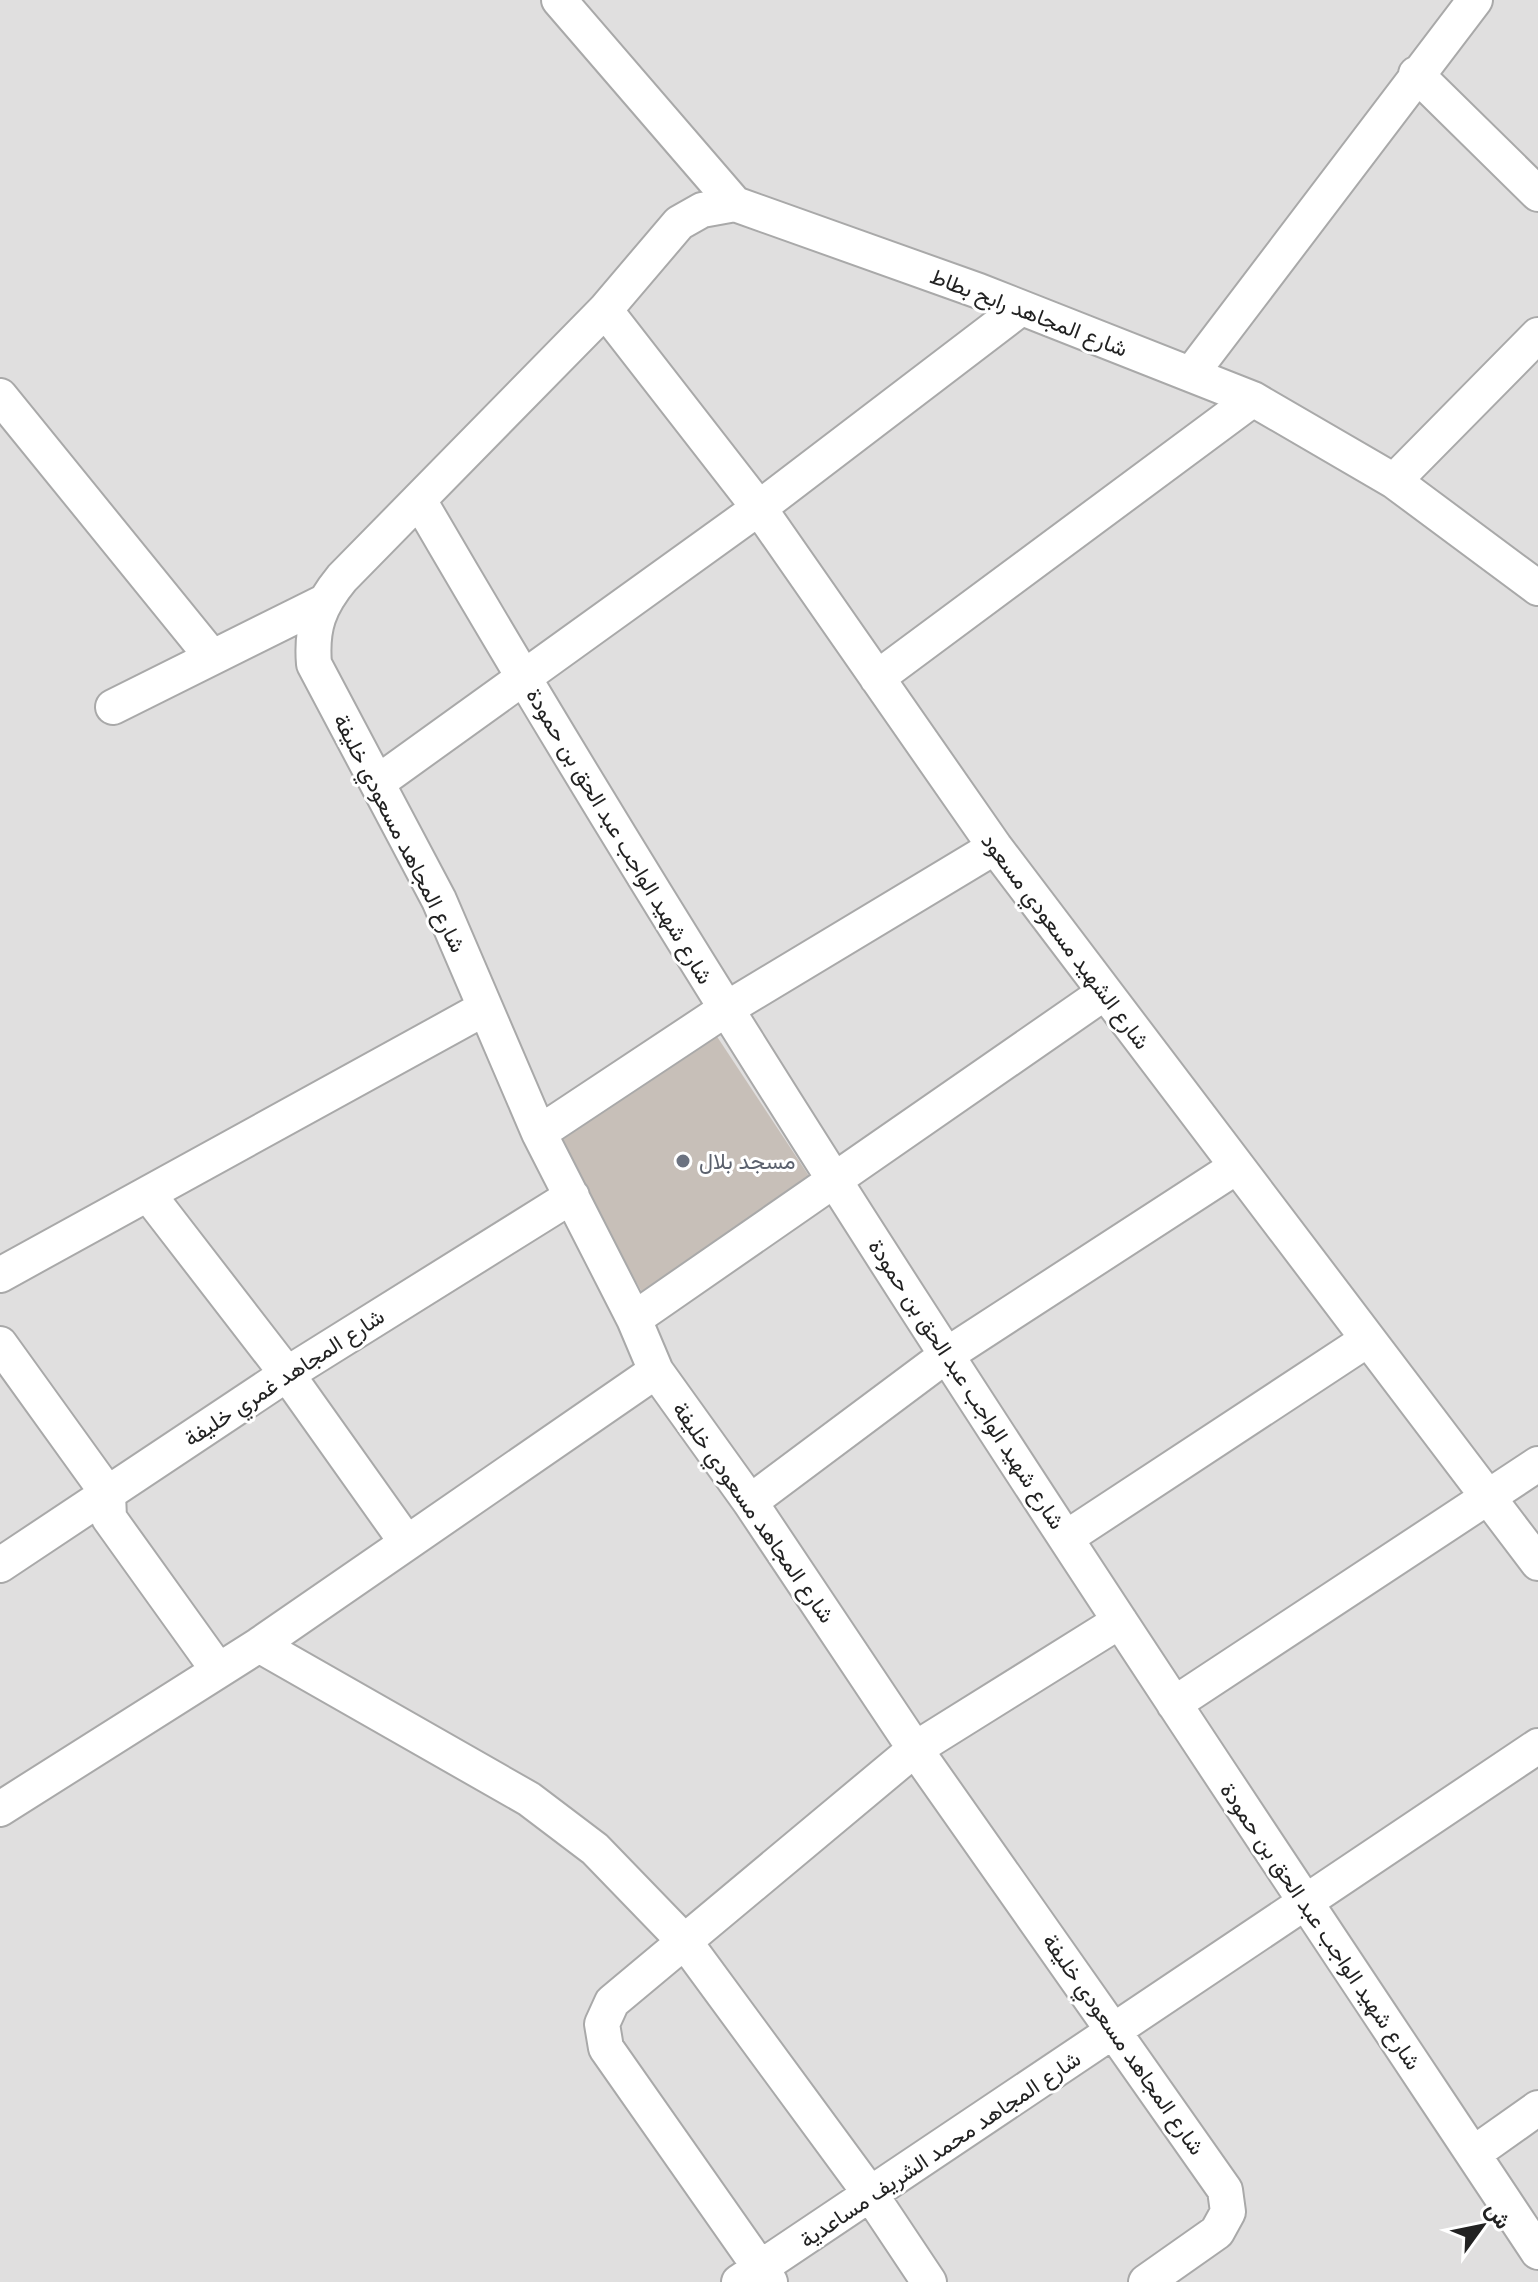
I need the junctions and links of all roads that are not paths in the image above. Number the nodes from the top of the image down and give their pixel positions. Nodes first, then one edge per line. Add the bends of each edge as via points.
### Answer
1 (559, 0) edge
2 (1475, 0) edge
3 (1416, 74) junction
4 (1538, 194) edge
5 (735, 204) junction
6 (1021, 308) junction
7 (605, 310) junction
8 (1538, 335) edge
9 (1191, 374) junction
10 (0, 396) edge
11 (1253, 399) junction
12 (1394, 481) junction
13 (419, 500) junction
14 (759, 508) junction
15 (1538, 588) edge
16 (322, 603) junction
17 (212, 657) junction
18 (523, 678) junction
19 (877, 678) junction
20 (113, 707) dead end
21 (377, 783) junction
22 (995, 847) junction
23 (1104, 993) junction
24 (485, 1008) junction
25 (726, 1009) junction
26 (539, 1133) junction
27 (1236, 1167) junction
28 (834, 1178) junction
29 (148, 1194) junction
30 (572, 1196) junction
31 (0, 1275) edge
32 (634, 1319) junction
33 (1367, 1340) junction
34 (0, 1344) edge
35 (948, 1354) junction
36 (656, 1371) junction
37 (287, 1374) junction
38 (1538, 1464) edge
39 (108, 1494) junction
40 (1486, 1496) junction
41 (750, 1502) junction
42 (1066, 1538) junction
43 (407, 1543) junction
44 (1538, 1563) edge
45 (0, 1565) edge
46 (1120, 1621) junction
47 (259, 1645) junction
48 (218, 1670) junction
49 (1174, 1704) junction
50 (1538, 1746) edge
51 (915, 1749) junction
52 (0, 1809) edge
53 (1306, 1904) junction
54 (685, 1942) junction
55 (1116, 2032) junction
56 (1538, 2108) edge
57 (1473, 2154) junction
58 (871, 2195) junction
59 (1538, 2252) edge
60 (756, 2277) edge
61 (929, 2282) edge
62 (1146, 2282) edge

1 - 5 street, شارع المجاهد رابح بطاط
2 - 3 street
3 - 4 street
3 - 9 street
5 - 6 street, شارع المجاهد رابح بطاط
5 - 7 street via 702,210 679,223
6 - 9 street, شارع المجاهد رابح بطاط
6 - 14 street
7 - 13 street
7 - 14 street, شارع الشهيد مسعودي مسعود
8 - 12 street
9 - 11 street, شارع المجاهد رابح بطاط
10 - 17 street
11 - 12 street, شارع المجاهد رابح بطاط
11 - 19 street
12 - 15 street, شارع المجاهد رابح بطاط
13 - 16 street
13 - 18 street, شارع شهيد الواجب عبد الحق بن حمودة
14 - 18 street
14 - 19 street, شارع الشهيد مسعودي مسعود
16 - 17 street
16 - 21 street, شارع المجاهد مسعودي خليفة via 312,635 314,664
17 - 20 street
18 - 21 street
18 - 25 street, شارع شهيد الواجب عبد الحق بن حمودة
19 - 22 street, شارع الشهيد مسعودي مسعود
21 - 24 street, شارع المجاهد مسعودي خليفة via 439,900
22 - 23 street, شارع الشهيد مسعودي مسعود
22 - 25 street
23 - 27 street, شارع الشهيد مسعودي مسعود
23 - 28 street
24 - 26 street, شارع المجاهد مسعودي خليفة
24 - 29 street
25 - 26 street
25 - 28 street, شارع شهيد الواجب عبد الحق بن حمودة
26 - 30 street, شارع المجاهد مسعودي خليفة
27 - 33 street, شارع الشهيد مسعودي مسعود
27 - 35 street
28 - 32 street
28 - 35 street, شارع شهيد الواجب عبد الحق بن حمودة
29 - 31 street
29 - 37 street
30 - 32 street, شارع المجاهد مسعودي خليفة
30 - 37 street, شارع المجاهد غمري خليفة
32 - 36 street, شارع المجاهد مسعودي خليفة
33 - 40 street, شارع الشهيد مسعودي مسعود
33 - 42 street
34 - 39 street
35 - 41 street
35 - 42 street, شارع شهيد الواجب عبد الحق بن حمودة
36 - 41 street, شارع المجاهد مسعودي خليفة
36 - 43 street
37 - 39 street, شارع المجاهد غمري خليفة
37 - 43 street
38 - 40 street
39 - 45 street, شارع المجاهد غمري خليفة
39 - 48 street via 109,1518
40 - 44 street, شارع الشهيد مسعودي مسعود
40 - 49 street
41 - 51 street, شارع المجاهد مسعودي خليفة
42 - 46 street, شارع شهيد الواجب عبد الحق بن حمودة
43 - 47 street
46 - 49 street, شارع شهيد الواجب عبد الحق بن حمودة
46 - 51 street
47 - 48 street
47 - 54 street via 529,1799 595,1849
48 - 52 street
49 - 53 street, شارع شهيد الواجب عبد الحق بن حمودة
50 - 53 street, شارع المجاهد محمد الشريف مساعدية
51 - 54 street
51 - 55 street, شارع المجاهد مسعودي خليفة
53 - 55 street, شارع المجاهد محمد الشريف مساعدية
53 - 57 street, شارع شهيد الواجب عبد الحق بن حمودة
54 - 58 street
54 - 60 street via 612,2002 602,2024 606,2048
55 - 58 street, شارع المجاهد محمد الشريف مساعدية
55 - 62 street, شارع المجاهد مسعودي خليفة via 1225,2190 1228,2212 1217,2232
56 - 57 street
57 - 59 street, شارع شهيد الواجب عبد الحق بن حمودة
58 - 60 street, شارع المجاهد محمد الشريف مساعدية
58 - 61 street

